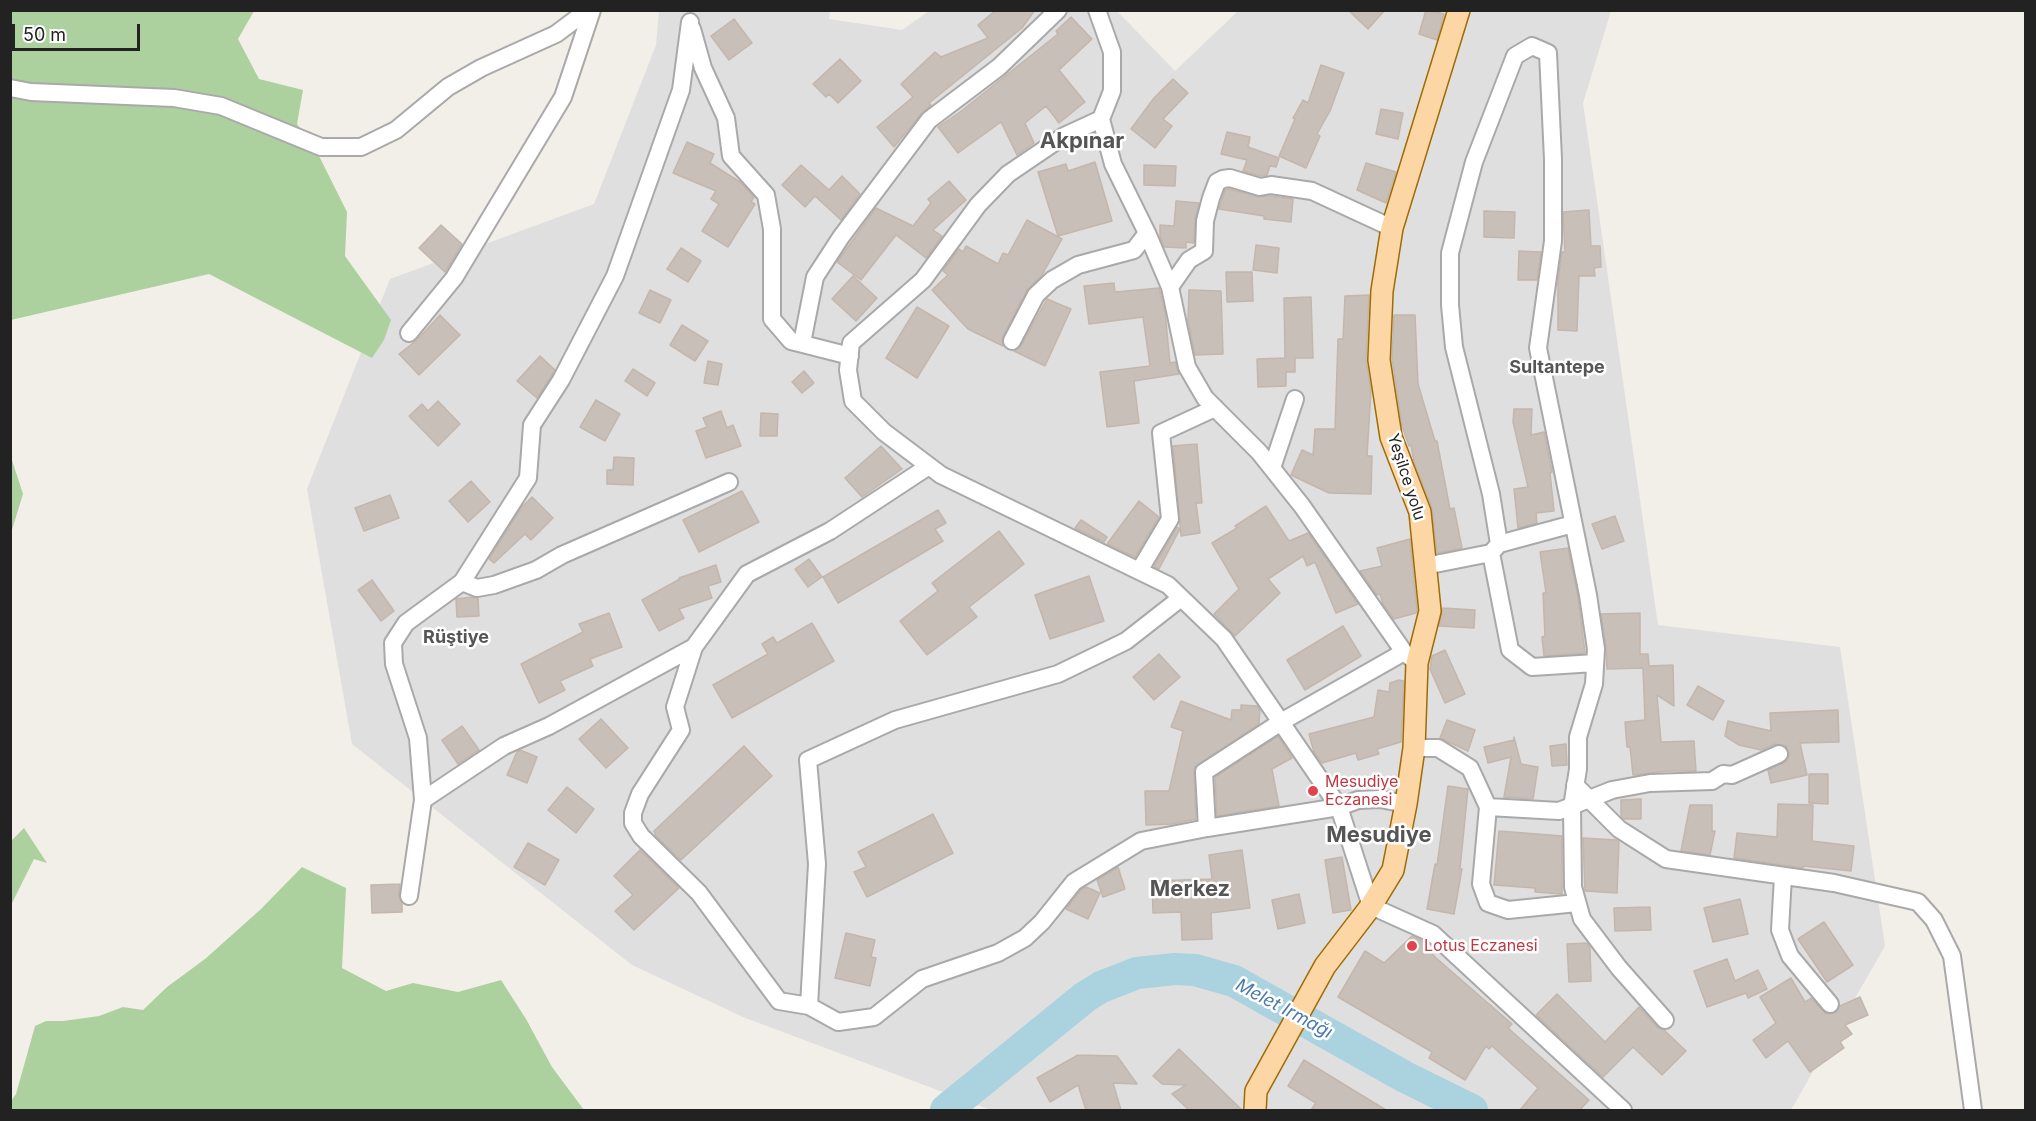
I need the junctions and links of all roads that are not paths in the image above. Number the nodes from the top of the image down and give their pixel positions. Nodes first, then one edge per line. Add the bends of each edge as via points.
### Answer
1 (590, 10) edge
2 (1058, 10) edge
3 (1096, 10) edge
4 (1459, 10) edge
5 (689, 16) edge
6 (10, 88) edge
7 (1101, 118) junction
8 (1392, 228) junction
9 (1148, 233) junction
10 (1170, 287) junction
11 (410, 333) dead end
12 (1012, 341) dead end
13 (802, 343) junction
14 (850, 356) junction
15 (1295, 399) dead end
16 (1215, 408) junction
17 (929, 466) junction
18 (1272, 468) junction
19 (729, 482) dead end
20 (1573, 524) junction
21 (1495, 548) junction
22 (1425, 566) junction
23 (1139, 571) junction
24 (462, 582) junction
25 (1181, 598) junction
26 (694, 647) junction
27 (1410, 658) junction
28 (1595, 663) junction
29 (1281, 722) junction
30 (1414, 748) junction
31 (1779, 754) dead end
32 (1575, 784) junction
33 (1589, 799) junction
34 (423, 800) junction
35 (1406, 804) junction
36 (1339, 807) junction
37 (1488, 807) junction
38 (1572, 807) junction
39 (1207, 828) junction
40 (1783, 876) junction
41 (410, 896) dead end
42 (1577, 903) junction
43 (1371, 906) junction
44 (1830, 1004) dead end
45 (809, 1006) junction
46 (1665, 1020) dead end
47 (1255, 1110) edge
48 (1623, 1110) edge
49 (1972, 1110) edge

1 - 6 street via 556,34 447,87 396,130 361,147 321,147 221,106 174,98
1 - 11 street via 563,97 454,278
2 - 13 street via 999,67 929,120 815,277
3 - 7 street via 1112,52 1112,91
4 - 8 main road, Yeşilce yolu
5 - 13 street via 703,68 726,118 731,156 766,195 772,229 772,320 791,340
5 - 24 street via 681,90 615,276 561,380 532,425 528,478
7 - 9 street via 1113,164
7 - 14 street via 1064,136 1008,174 978,205 923,280 851,342
8 - 10 street via 1312,190 1260,187 1223,179 1217,182 1211,198 1204,251 1189,260
8 - 22 main road, Yeşilce yolu via 1382,291 1379,360 1391,437 1420,512
9 - 10 street
9 - 12 street via 1134,250 1078,265 1052,280 1036,295
10 - 16 street via 1187,367
13 - 14 street
14 - 17 street via 853,401 884,432
15 - 18 street
16 - 18 street
16 - 23 street via 1161,433 1170,519
17 - 23 street
17 - 26 street via 830,531 747,574
18 - 27 street
19 - 24 street via 536,570 477,588
20 - 21 street
20 - 21 street via 1538,348 1553,241 1553,159 1548,53 1532,46 1515,56 1474,162 1450,254 1454,347 1491,495
20 - 28 street via 1588,595
21 - 22 street
21 - 28 street via 1510,650 1532,667
22 - 27 main road, Yeşilce yolu via 1430,611
23 - 25 street via 1168,585
24 - 34 street via 406,623 393,643 394,664 417,738
25 - 29 street via 1224,639
25 - 45 street via 1126,641 1058,674 895,720 808,760 818,864
26 - 34 street via 549,726 504,746
26 - 45 street via 675,707 681,730 640,794 633,823 641,836 699,893 779,1001
27 - 29 street
27 - 30 main road, Yeşilce yolu
28 - 32 street via 1594,684 1578,737
29 - 36 street
29 - 39 street via 1204,772
30 - 35 main road, Yeşilce yolu
30 - 37 street via 1438,747 1470,768
31 - 33 street via 1712,781 1650,783
32 - 33 street
32 - 38 street
33 - 38 street
33 - 40 street via 1618,830 1666,859
34 - 41 street
35 - 36 street via 1380,799 1358,800
35 - 43 main road, Yeşilce yolu via 1393,870
36 - 39 street
36 - 43 street
37 - 38 street via 1559,811
37 - 42 street via 1481,884 1488,903 1508,910
38 - 42 street via 1573,887
39 - 45 street via 1141,841 1074,882 1025,938 998,953 922,979 874,1017 838,1022
40 - 44 street via 1780,930 1790,956
40 - 49 street via 1918,902 1934,920 1952,956
42 - 46 street via 1582,919
43 - 47 main road, Yeşilce yolu via 1325,966 1256,1091
43 - 48 street via 1433,934

